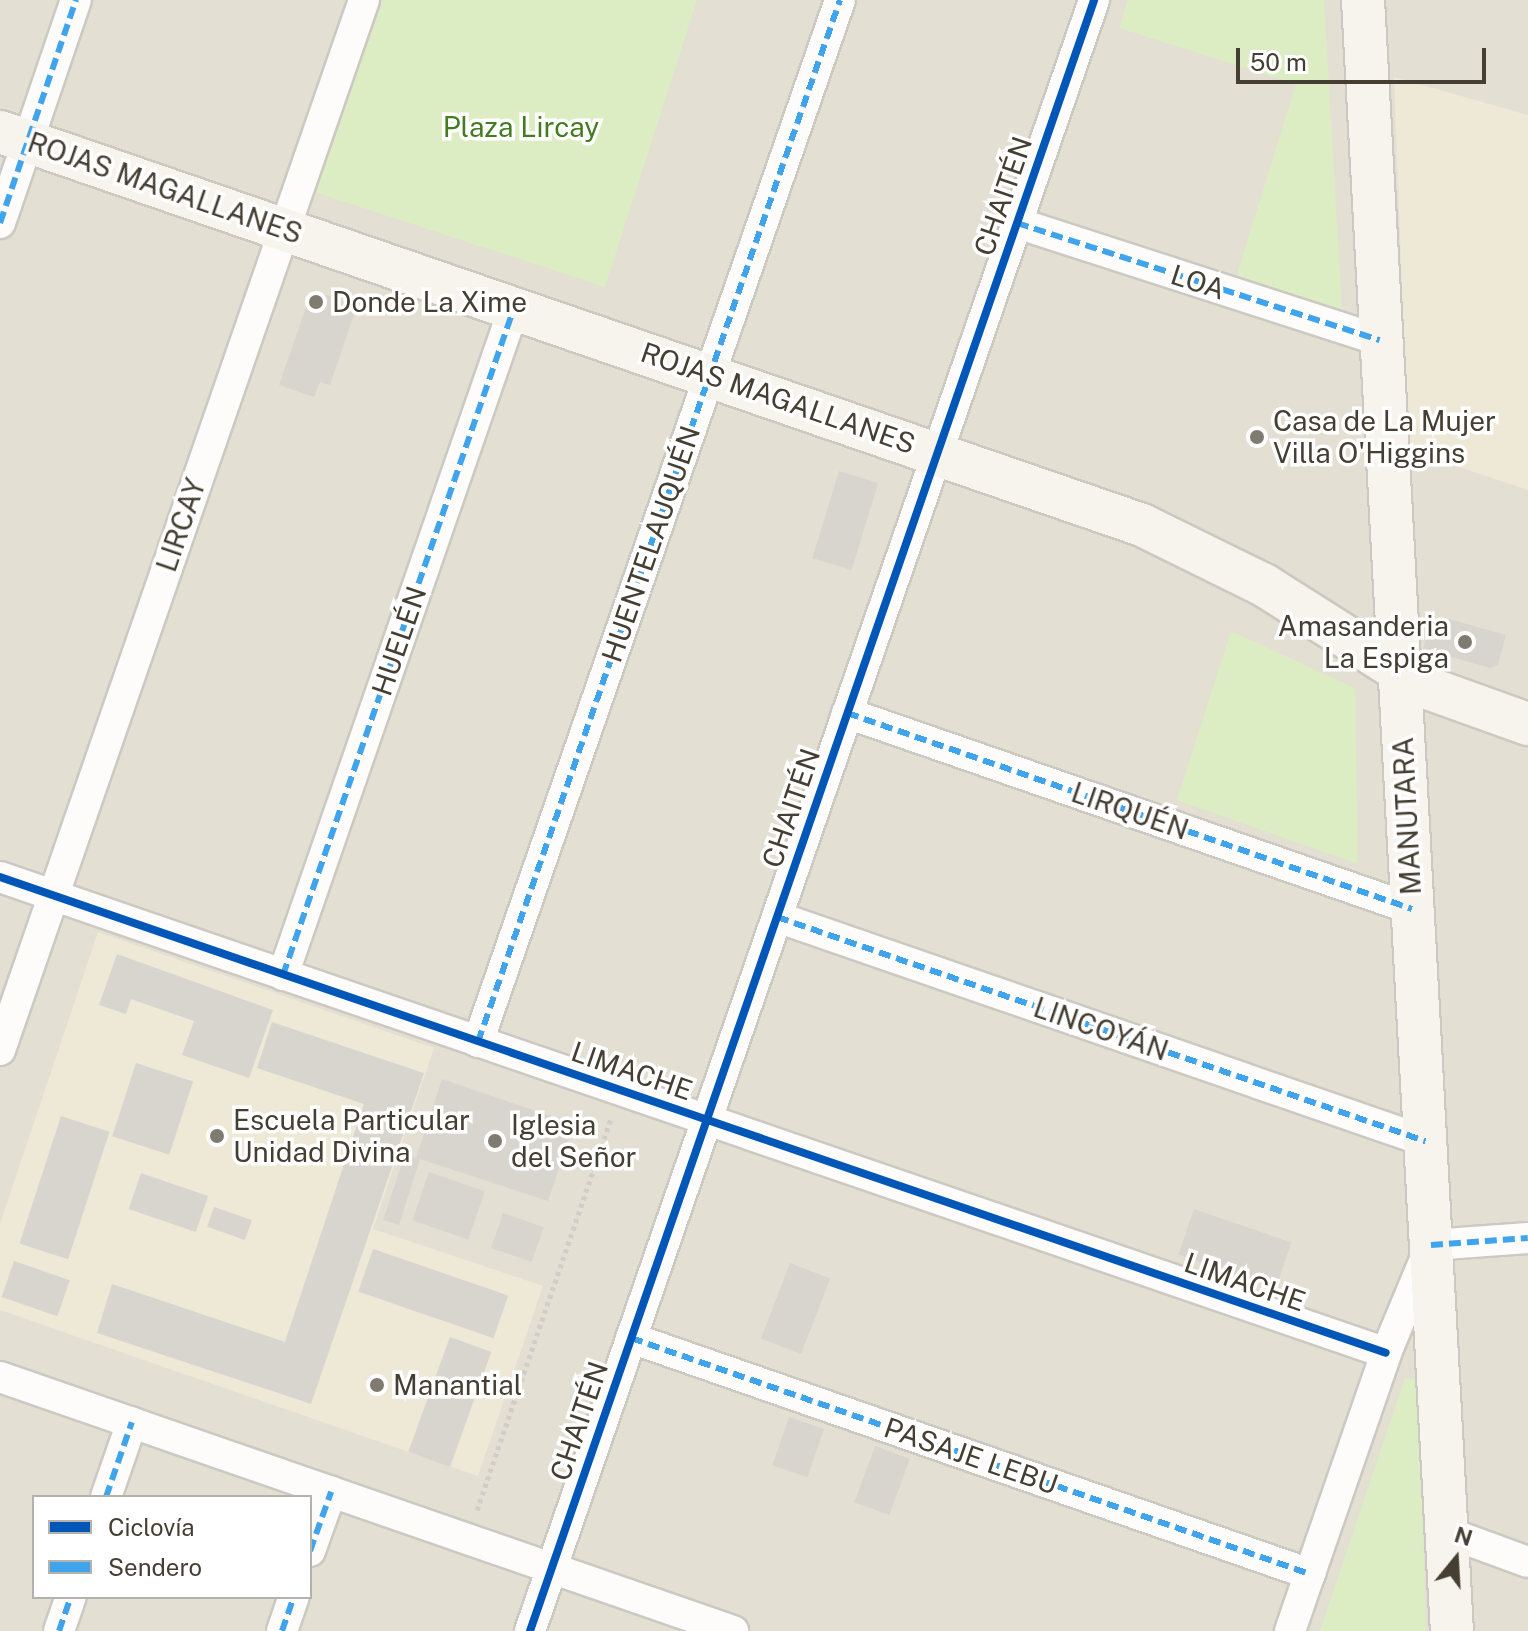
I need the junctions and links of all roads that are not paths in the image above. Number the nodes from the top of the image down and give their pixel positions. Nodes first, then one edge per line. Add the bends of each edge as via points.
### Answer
1 (76, 0) edge
2 (364, 0) edge
3 (840, 0) edge
4 (1094, 0) edge
5 (1363, 0) edge
6 (14, 136) edge
7 (0, 223) edge
8 (1017, 223) junction
9 (284, 229) junction
10 (514, 308) junction
11 (1380, 340) junction
12 (710, 375) junction
13 (937, 453) junction
14 (1399, 672) junction
15 (847, 713) junction
16 (1526, 717) edge
17 (0, 877) edge
18 (53, 896) junction
19 (1412, 909) junction
20 (777, 917) junction
21 (283, 975) junction
22 (478, 1042) junction
23 (0, 1050) edge
24 (706, 1120) junction
25 (1425, 1141) junction
26 (1528, 1238) edge
27 (1431, 1245) junction
28 (631, 1338) junction
29 (1386, 1353) junction
30 (0, 1377) edge
31 (132, 1422) junction
32 (331, 1492) junction
33 (107, 1495) edge
34 (1446, 1532) junction
35 (312, 1545) edge
36 (1528, 1562) edge
37 (552, 1568) junction
38 (1310, 1574) junction
39 (70, 1599) edge
40 (293, 1599) edge
41 (59, 1631) edge
42 (282, 1631) edge
43 (530, 1631) edge
44 (733, 1631) edge
45 (1290, 1631) edge
46 (1452, 1631) edge

1 - 6 street
2 - 9 street, LIRCAY
3 - 12 street, HUENTELAUQUÉN
4 - 8 street, CHAITÉN
5 - 11 main road, MANUTARA
6 - 7 street
6 - 9 main road, ROJAS MAGALLANES
8 - 11 street, LOA
8 - 13 street, CHAITÉN
9 - 10 main road, ROJAS MAGALLANES
9 - 18 street, LIRCAY
10 - 12 main road, ROJAS MAGALLANES
10 - 21 street, HUELÉN
11 - 14 main road, MANUTARA
12 - 13 main road, ROJAS MAGALLANES
12 - 22 street, HUENTELAUQUÉN
13 - 14 main road, ROJAS MAGALLANES via 1196,549 1264,585
13 - 15 street, CHAITÉN
14 - 16 main road, ROJAS MAGALLANES via 1425,687
14 - 19 main road, MANUTARA
15 - 19 street, LIRQUÉN
15 - 20 street, CHAITÉN
17 - 18 street, LIMACHE
18 - 21 street, LIMACHE
18 - 23 street, LIRCAY
19 - 25 main road, MANUTARA
20 - 24 street, CHAITÉN
20 - 25 street, LINCOYÁN
21 - 22 street, LIMACHE
22 - 24 street, LIMACHE
24 - 28 street, CHAITÉN
24 - 29 street, LIMACHE
25 - 27 main road, MANUTARA
26 - 27 street
27 - 29 street
27 - 34 main road, MANUTARA
28 - 37 street, CHAITÉN
28 - 38 street, PASAJE LEBU
29 - 38 street
30 - 31 street
31 - 32 street
31 - 33 street
32 - 35 street
32 - 37 street
34 - 36 street
34 - 46 main road, MANUTARA
37 - 43 street, CHAITÉN
37 - 44 street
38 - 45 street
39 - 41 street
40 - 42 street

